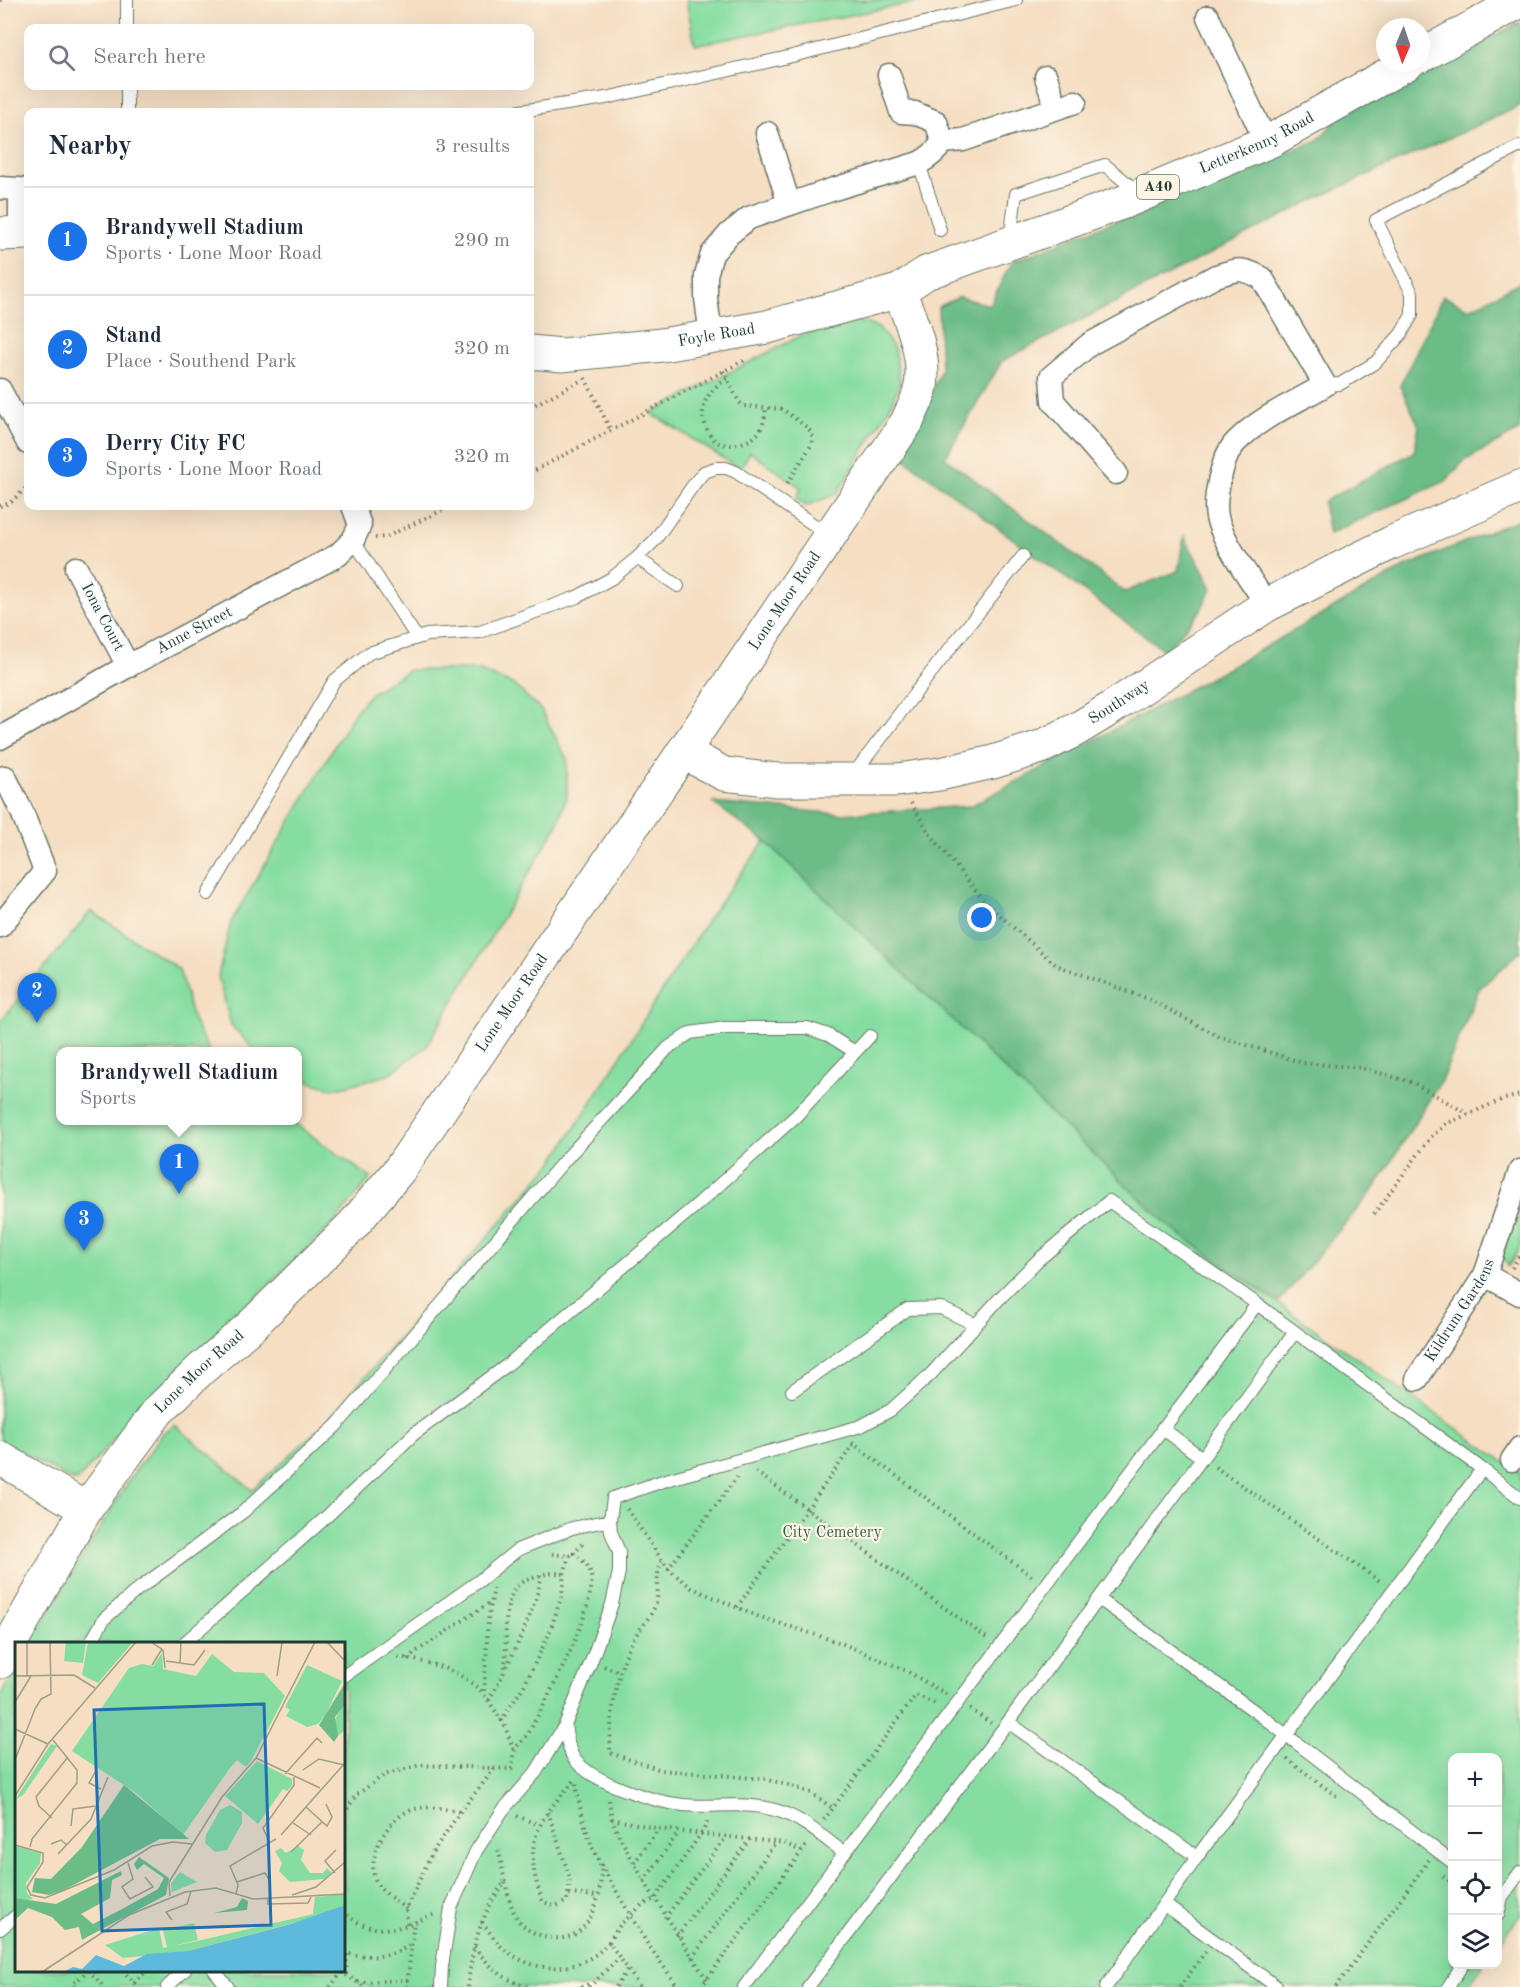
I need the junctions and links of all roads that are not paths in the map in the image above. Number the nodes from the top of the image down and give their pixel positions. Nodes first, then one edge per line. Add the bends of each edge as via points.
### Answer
1 (127, 0) edge
2 (1016, 0) edge
3 (1504, 4) edge
4 (1209, 17) dead end
5 (127, 24) edge
6 (1430, 50) edge
7 (1393, 72) edge
8 (889, 75) dead end
9 (1046, 77) dead end
10 (127, 90) edge
11 (127, 108) edge
12 (534, 109) edge
13 (767, 134) dead end
14 (943, 142) junction
15 (1266, 142) junction
16 (1520, 146) edge
17 (919, 163) junction
18 (0, 188) edge
19 (1141, 194) junction
20 (789, 204) junction
21 (940, 230) dead end
22 (16, 234) edge
23 (1009, 243) junction
24 (899, 291) junction
25 (711, 336) junction
26 (534, 352) edge
27 (1325, 385) junction
28 (1, 392) edge
29 (24, 435) edge
30 (1116, 473) dead end
31 (1520, 487) edge
32 (354, 510) edge
33 (830, 536) junction
34 (353, 540) junction
35 (1023, 556) dead end
36 (637, 558) junction
37 (76, 568) dead end
38 (678, 586) dead end
39 (1267, 605) junction
40 (417, 638) junction
41 (128, 666) junction
42 (0, 738) edge
43 (683, 752) junction
44 (5, 777) dead end
45 (853, 780) junction
46 (208, 894) dead end
47 (0, 926) edge
48 (870, 1035) dead end
49 (855, 1052) junction
50 (1520, 1171) edge
51 (1485, 1275) junction
52 (1520, 1294) edge
53 (1257, 1304) junction
54 (976, 1325) junction
55 (1294, 1332) junction
56 (1417, 1380) dead end
57 (792, 1391) dead end
58 (1162, 1428) junction
59 (0, 1458) edge
60 (1202, 1458) junction
61 (1482, 1469) junction
62 (1520, 1498) edge
63 (86, 1509) junction
64 (610, 1526) junction
65 (1099, 1599) junction
66 (91, 1642) edge
67 (185, 1642) edge
68 (0, 1662) edge
69 (345, 1675) edge
70 (566, 1725) junction
71 (1005, 1726) junction
72 (1287, 1735) junction
73 (844, 1853) junction
74 (1197, 1857) junction
75 (1451, 1861) edge
76 (1520, 1872) edge
77 (1502, 1894) edge
78 (1164, 1904) junction
79 (15, 1917) edge
80 (0, 1929) edge
81 (1460, 1969) edge
82 (184, 1972) edge
83 (215, 1972) edge
84 (167, 1987) edge
85 (228, 1987) edge
86 (441, 1987) edge
87 (744, 1987) edge
88 (808, 1987) edge
89 (1106, 1987) edge
90 (1277, 1987) edge
91 (1448, 1987) edge

1 - 5 lane
2 - 12 lane via 628,93
3 - 6 main road
4 - 15 street
7 - 15 main road, Letterkenny Road / A40
8 - 14 street via 901,112 936,122
9 - 14 street via 1066,105 963,140
10 - 11 lane
13 - 20 street
14 - 17 street
15 - 19 main road, Letterkenny Road / A40
16 - 27 lane via 1376,220 1412,293 1412,315 1376,362 1340,384
17 - 20 street
17 - 21 lane
18 - 22 street via 20,189
19 - 23 main road, Letterkenny Road / A40
19 - 23 lane via 1105,165 1016,194
20 - 25 street via 749,218 712,254 705,275
23 - 24 main road, Letterkenny Road / A40 via 926,273
24 - 25 main road, Foyle Road / A40 via 766,327
24 - 33 main road, Lone Moor Road via 919,351 920,391 907,422
25 - 26 main road, Foyle Road / A40 via 579,366 562,356
27 - 30 street via 1262,278 1247,270 1216,276 1090,344 1051,377 1053,401
27 - 39 street via 1253,427 1223,461 1217,519
28 - 29 street
31 - 39 main road, Southway via 1391,543
32 - 34 street via 360,525
33 - 36 lane via 736,472 716,468 704,472 655,540
33 - 43 main road, Lone Moor Road
34 - 40 lane
34 - 41 street, Anne Street via 338,555
35 - 45 lane via 859,767
36 - 38 lane
36 - 40 lane via 603,583 535,613 480,632
37 - 41 street, Iona Court
39 - 45 main road, Southway via 1110,709 1041,747 940,774 897,780
40 - 46 lane via 369,653 334,681
41 - 42 street, Anne Street
43 - 45 main road, Southway via 724,774 777,780
43 - 63 main road, Lone Moor Road via 400,1169 353,1225 158,1411
44 - 47 street via 45,871
48 - 49 lane
49 - 66 lane via 828,1035 807,1028 726,1028 690,1033 668,1048 564,1161 337,1425 243,1512 104,1619
49 - 67 lane via 796,1116 699,1203 506,1365 414,1434
50 - 51 street, Kildrum Gardens
51 - 52 street
51 - 56 street, Kildrum Gardens
53 - 54 lane via 1109,1201 1037,1261
53 - 55 lane
53 - 58 lane
54 - 57 lane via 941,1308 908,1309
54 - 64 lane via 891,1410 861,1426 614,1498
55 - 60 lane
55 - 61 lane
58 - 60 lane
58 - 73 lane
59 - 63 main road
60 - 65 lane
61 - 62 lane
61 - 72 lane
63 - 68 main road, Lone Moor Road
64 - 69 lane via 572,1528 517,1550
64 - 70 lane via 619,1552 612,1604
65 - 71 lane
65 - 72 lane
70 - 73 lane via 574,1758 586,1772 647,1797 682,1805 772,1809 816,1831
70 - 86 lane via 476,1851 451,1908
71 - 74 lane
71 - 88 lane
72 - 74 lane
72 - 75 lane
73 - 87 lane
74 - 78 lane
76 - 77 lane
78 - 89 lane
78 - 90 lane
79 - 80 lane
81 - 91 lane
82 - 84 lane
83 - 85 lane

